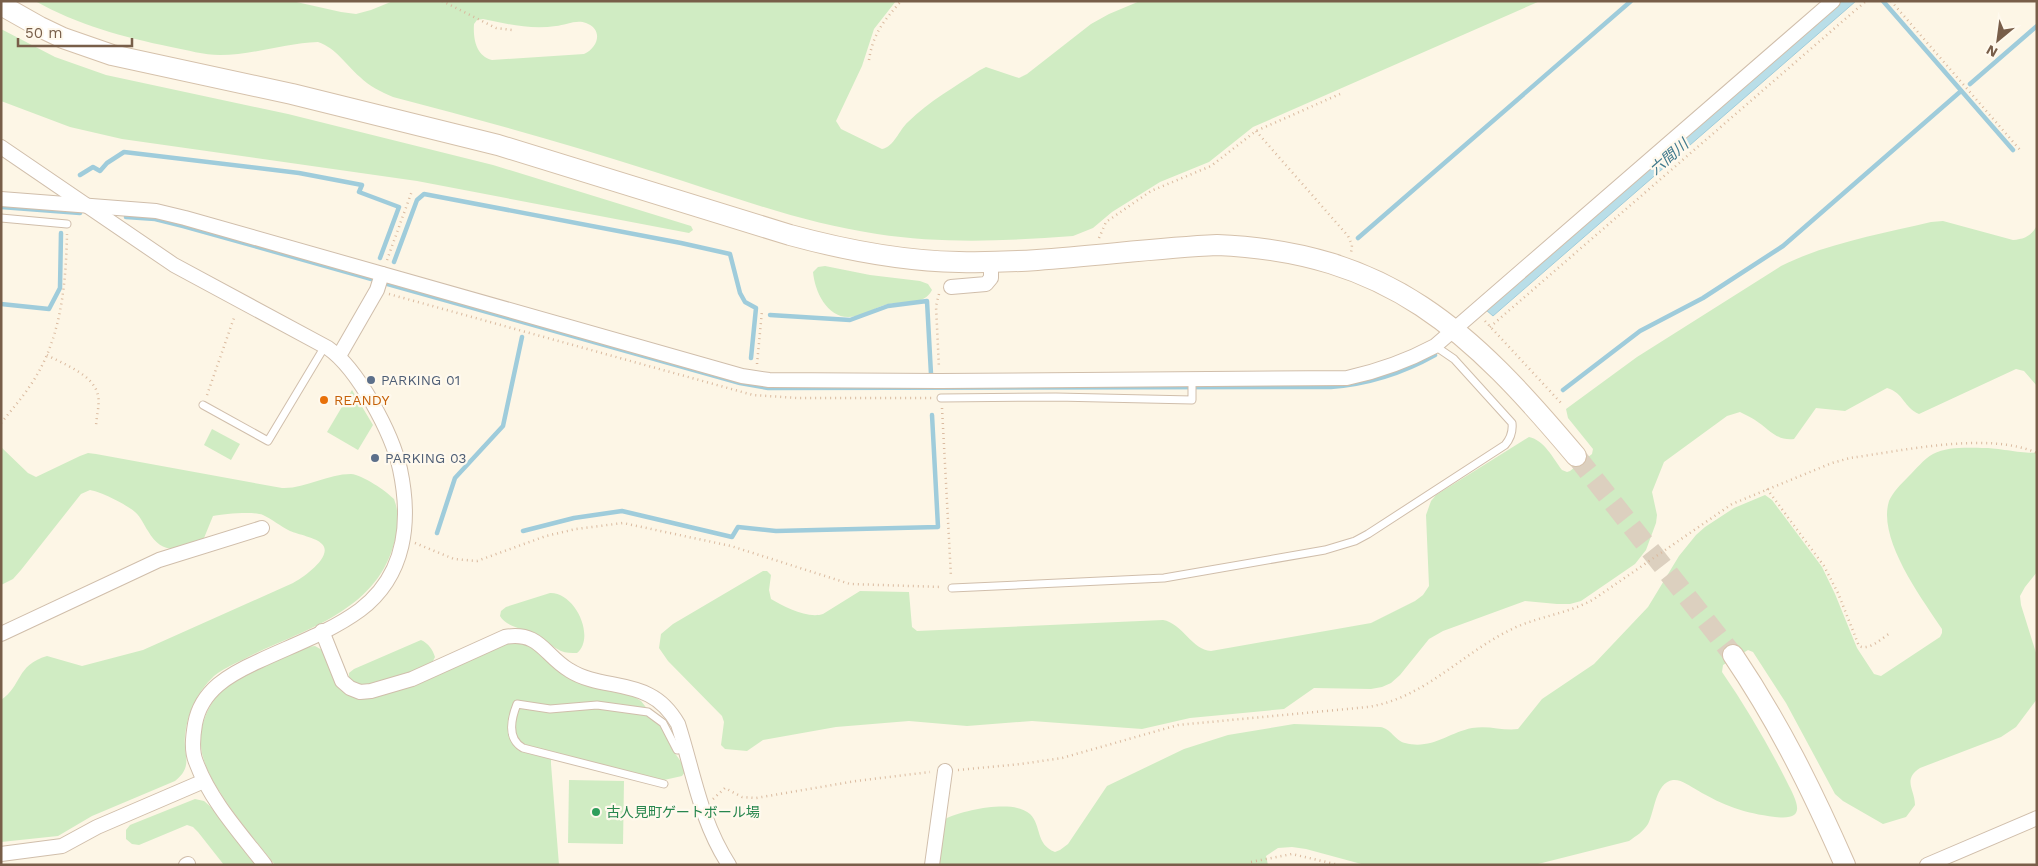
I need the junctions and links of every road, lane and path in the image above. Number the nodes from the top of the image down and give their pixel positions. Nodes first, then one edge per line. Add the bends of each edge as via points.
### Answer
1 (442, 1) edge
2 (901, 1) edge
3 (1833, 1) edge
4 (1866, 1) edge
5 (1891, 1) edge
6 (1, 5) edge
7 (512, 30) dead end
8 (869, 60) dead end
9 (1340, 94) dead end
10 (1256, 131) junction
11 (1, 147) edge
12 (2021, 151) dead end
13 (412, 191) dead end
14 (1, 199) edge
15 (87, 206) junction
16 (1, 218) edge
17 (1106, 222) dead end
18 (67, 224) joint
19 (991, 262) junction
20 (1348, 268) junction
21 (382, 274) junction
22 (951, 288) joint
23 (240, 302) junction
24 (762, 311) dead end
25 (1490, 327) dead end
26 (1455, 329) junction
27 (1494, 332) dead end
28 (325, 346) junction
29 (1435, 346) junction
30 (47, 355) junction
31 (338, 356) junction
32 (756, 378) junction
33 (940, 381) junction
34 (1192, 382) junction
35 (209, 388) dead end
36 (941, 398) joint
37 (1562, 404) dead end
38 (203, 405) dead end
39 (1, 423) edge
40 (96, 428) dead end
41 (2037, 453) edge
42 (1576, 456) tunnel mouth
43 (1767, 489) junction
44 (262, 528) dead end
45 (404, 538) junction
46 (952, 588) junction
47 (322, 631) junction
48 (1890, 633) dead end
49 (1, 634) edge
50 (1733, 655) tunnel mouth
51 (686, 749) junction
52 (945, 771) junction
53 (204, 781) junction
54 (664, 784) dead end
55 (701, 804) junction
56 (2037, 818) edge
57 (1, 854) edge
58 (1251, 862) dead end
59 (265, 865) edge
60 (729, 865) edge
61 (932, 865) edge
62 (1339, 865) edge
63 (1845, 865) edge
64 (1927, 865) edge

1 - 7 path via 490,25
2 - 8 path via 877,30
3 - 26 street
4 - 25 path
5 - 12 path
6 - 19 street via 40,28 95,50 302,96 498,145 823,244 916,260
9 - 10 path
10 - 17 path via 1211,166 1162,186
10 - 20 path via 1348,236 1352,246
11 - 15 street
13 - 21 path
14 - 15 street
15 - 21 street via 156,212
15 - 23 street via 174,265
16 - 18 lane
18 - 30 path via 64,289
19 - 20 street via 1217,245 1284,251
19 - 22 street via 991,278 986,284
20 - 26 street via 1404,294
21 - 31 street via 377,290
21 - 32 street
22 - 33 path via 945,289 936,299
23 - 28 street
23 - 35 path
24 - 32 path
26 - 29 street
26 - 42 street via 1518,390
27 - 37 path
28 - 31 street
28 - 38 lane via 268,441
29 - 34 street via 1393,366 1347,378
29 - 46 lane via 1454,359 1512,423 1510,439 1354,541 1325,550 1164,578
30 - 39 path via 38,373
30 - 40 path via 95,387 99,402
31 - 45 street via 390,436 404,488
32 - 33 street
33 - 34 street
34 - 36 lane via 1192,400
36 - 46 path
41 - 43 path via 2002,444 1966,444 1859,457 1832,463
43 - 48 path via 1824,566 1859,646 1868,648
43 - 52 path via 1719,512 1583,605 1494,638 1424,687 1397,700 1368,707 1178,724 1062,758
44 - 49 street via 159,560
45 - 46 path via 465,562 477,561 546,536 623,523 731,546 850,584
45 - 47 street via 398,560 376,594 361,609
47 - 51 street via 342,681 360,692 371,692 412,679 505,637 528,637 581,677 648,694 660,702 678,724
47 - 53 street via 238,671 220,682 205,698 196,717 192,738 195,760
50 - 63 street via 1787,742
51 - 54 lane via 677,750 663,723 648,712 597,705 550,709 517,704 513,713 512,736 523,748
51 - 55 street
52 - 55 path via 856,781 770,796 742,797 725,788
52 - 61 street
53 - 57 street via 97,826 62,846
53 - 59 street
55 - 60 street via 711,834
56 - 64 street
58 - 62 path via 1292,854

